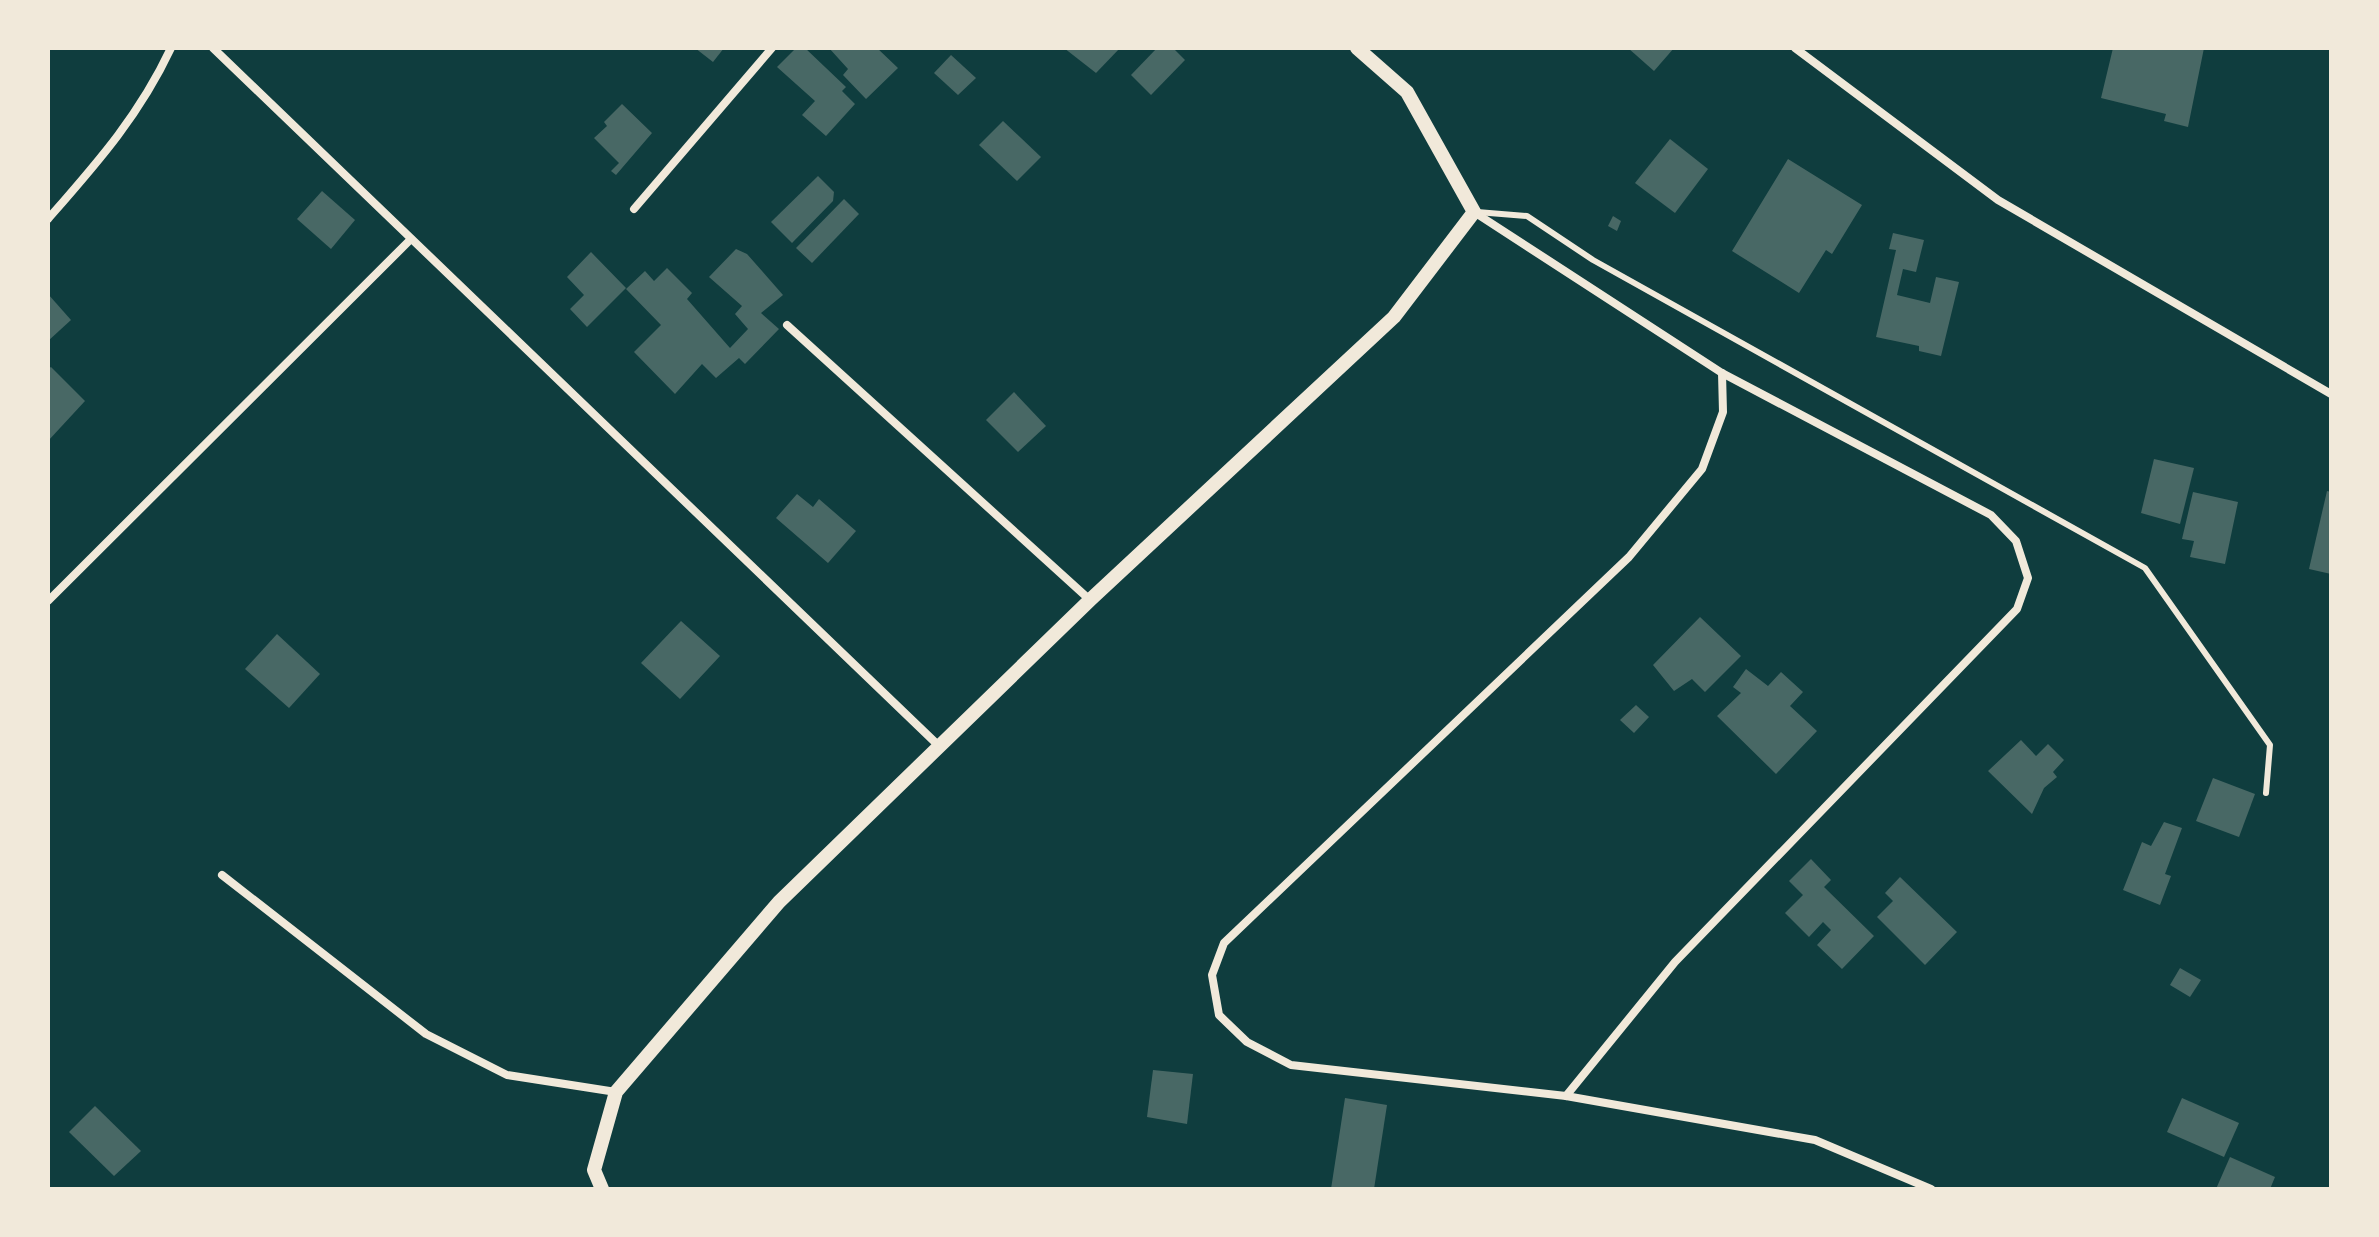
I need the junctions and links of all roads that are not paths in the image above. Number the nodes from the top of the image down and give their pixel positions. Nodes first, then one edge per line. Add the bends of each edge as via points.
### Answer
1 (171, 48) edge
2 (213, 48) edge
3 (772, 48) edge
4 (1357, 48) edge
5 (1795, 48) edge
6 (634, 209) dead end
7 (1474, 212) junction
8 (48, 219) edge
9 (411, 239) junction
10 (787, 325) dead end
11 (1722, 373) junction
12 (2331, 394) edge
13 (1090, 600) junction
14 (48, 601) edge
15 (939, 746) junction
16 (2266, 793) dead end
17 (222, 875) dead end
18 (616, 1092) junction
19 (1566, 1096) junction
20 (602, 1189) edge
21 (1931, 1189) edge

1 - 8 street via 133,118
2 - 9 street
3 - 6 street
4 - 7 street via 1407,92
5 - 12 street via 1998,200
7 - 11 street
7 - 13 street via 1394,317
7 - 16 lane via 1527,216 1593,260 2145,568 2270,745
9 - 14 street
9 - 15 street
10 - 13 street
11 - 19 street via 1991,515 2016,541 2028,578 2017,609 1675,962
11 - 19 street via 1723,412 1702,469 1629,557 1224,943 1212,975 1219,1015 1247,1042 1291,1065
13 - 15 street
15 - 18 street via 779,902
17 - 18 street via 426,1034 507,1075
18 - 20 street via 594,1170
19 - 21 street via 1815,1140

